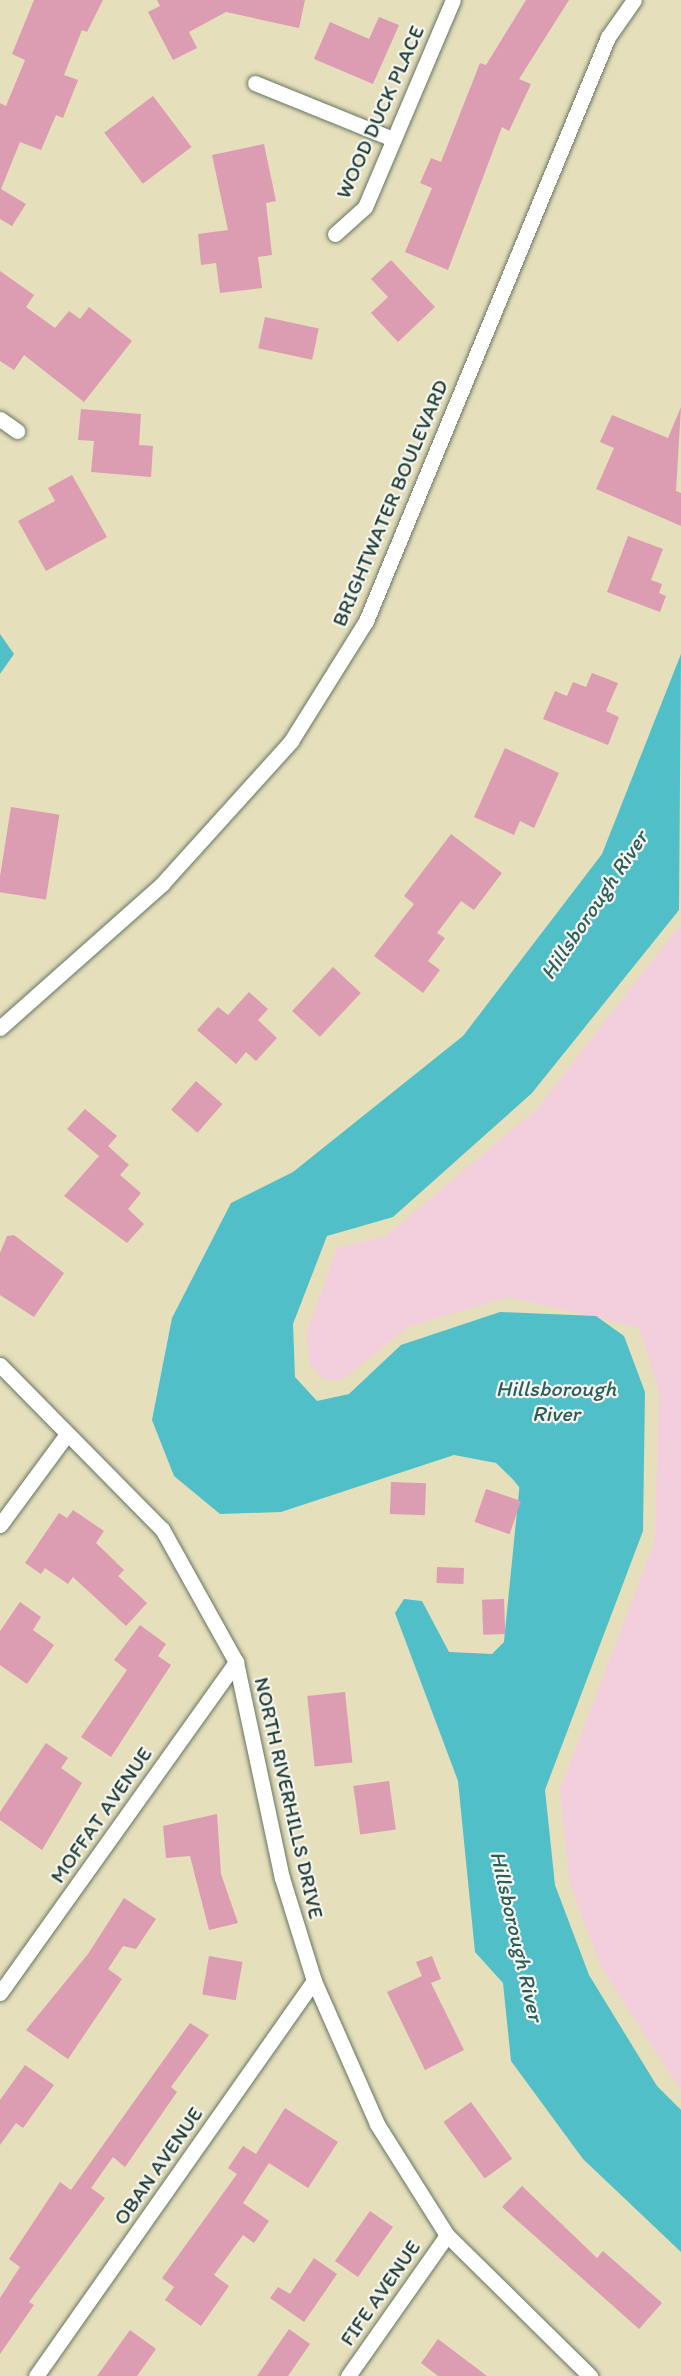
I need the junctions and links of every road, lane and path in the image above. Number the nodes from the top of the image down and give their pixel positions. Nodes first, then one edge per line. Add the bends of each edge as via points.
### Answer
1 (453, 0) edge
2 (634, 0) edge
3 (255, 82) dead end
4 (393, 139) junction
5 (335, 234) dead end
6 (0, 419) edge
7 (17, 431) dead end
8 (0, 1028) edge
9 (0, 1365) edge
10 (67, 1434) junction
11 (0, 1524) edge
12 (236, 1662) junction
13 (314, 1981) junction
14 (0, 1993) edge
15 (447, 2235) junction
16 (36, 2376) edge
17 (348, 2376) edge
18 (590, 2376) edge

1 - 4 street, WOOD DUCK PLACE
2 - 8 street, BRIGHTWATER BOULEVARD via 608,37 366,621 291,741 162,884
3 - 4 street
4 - 5 street, WOOD DUCK PLACE via 365,207
6 - 7 street
9 - 10 street, NORTH RIVERHILLS DRIVE
10 - 11 street
10 - 12 street, NORTH RIVERHILLS DRIVE via 162,1529
12 - 13 street, NORTH RIVERHILLS DRIVE via 282,1878
12 - 14 street, MOFFAT AVENUE
13 - 15 street, NORTH RIVERHILLS DRIVE via 377,2124
13 - 16 street, OBAN AVENUE
15 - 17 street, FIFE AVENUE
15 - 18 street, NORTH RIVERHILLS DRIVE

